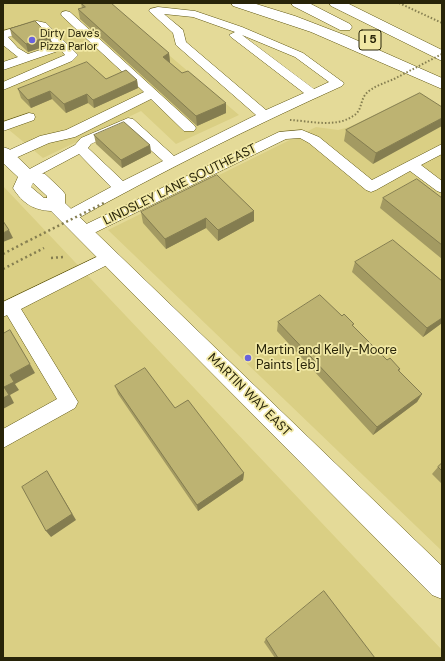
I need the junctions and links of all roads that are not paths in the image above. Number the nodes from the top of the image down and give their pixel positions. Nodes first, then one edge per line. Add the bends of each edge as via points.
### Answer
1 (238, 3) edge
2 (298, 3) edge
3 (336, 3) edge
4 (363, 3) edge
5 (66, 14) dead end
6 (216, 21) junction
7 (179, 32) junction
8 (3, 36) edge
9 (442, 42) edge
10 (62, 46) junction
11 (8, 52) edge
12 (442, 55) edge
13 (27, 58) junction
14 (3, 66) edge
15 (442, 77) edge
16 (442, 84) edge
17 (3, 86) edge
18 (152, 93) junction
19 (313, 94) junction
20 (265, 116) junction
21 (29, 117) dead end
22 (3, 127) edge
23 (189, 128) dead end
24 (80, 148) junction
25 (442, 148) edge
26 (6, 158) edge
27 (173, 163) junction
28 (411, 165) junction
29 (27, 176) junction
30 (121, 188) junction
31 (442, 188) edge
32 (62, 211) junction
33 (83, 232) junction
34 (109, 257) junction
35 (7, 308) edge
36 (3, 439) edge
37 (442, 585) edge

1 - 16 highway via 342,39
2 - 15 highway, I 5
3 - 12 highway, I 5
4 - 9 highway
5 - 18 street
6 - 7 street
6 - 7 street via 195,14 154,11
6 - 19 street
6 - 19 street via 299,55 338,83
7 - 20 street via 180,43
8 - 10 street via 37,24 42,25
8 - 11 street
10 - 13 street
10 - 17 street via 72,55 68,60
11 - 13 street
13 - 14 street
18 - 23 street
18 - 26 street via 70,134 45,139
19 - 20 street
20 - 27 street
21 - 22 street
24 - 27 street via 86,141 128,122
24 - 29 street
24 - 30 street
25 - 28 street
26 - 29 main road
27 - 30 street
28 - 31 street
28 - 33 street, LINDSLEY LANE SOUTHEAST via 371,187 314,140 302,134 284,135
29 - 32 main road via 22,188 39,204
30 - 32 street
32 - 33 main road, MARTIN WAY EAST
33 - 34 main road, MARTIN WAY EAST
34 - 35 street
34 - 37 main road, MARTIN WAY EAST
35 - 36 street via 69,402

